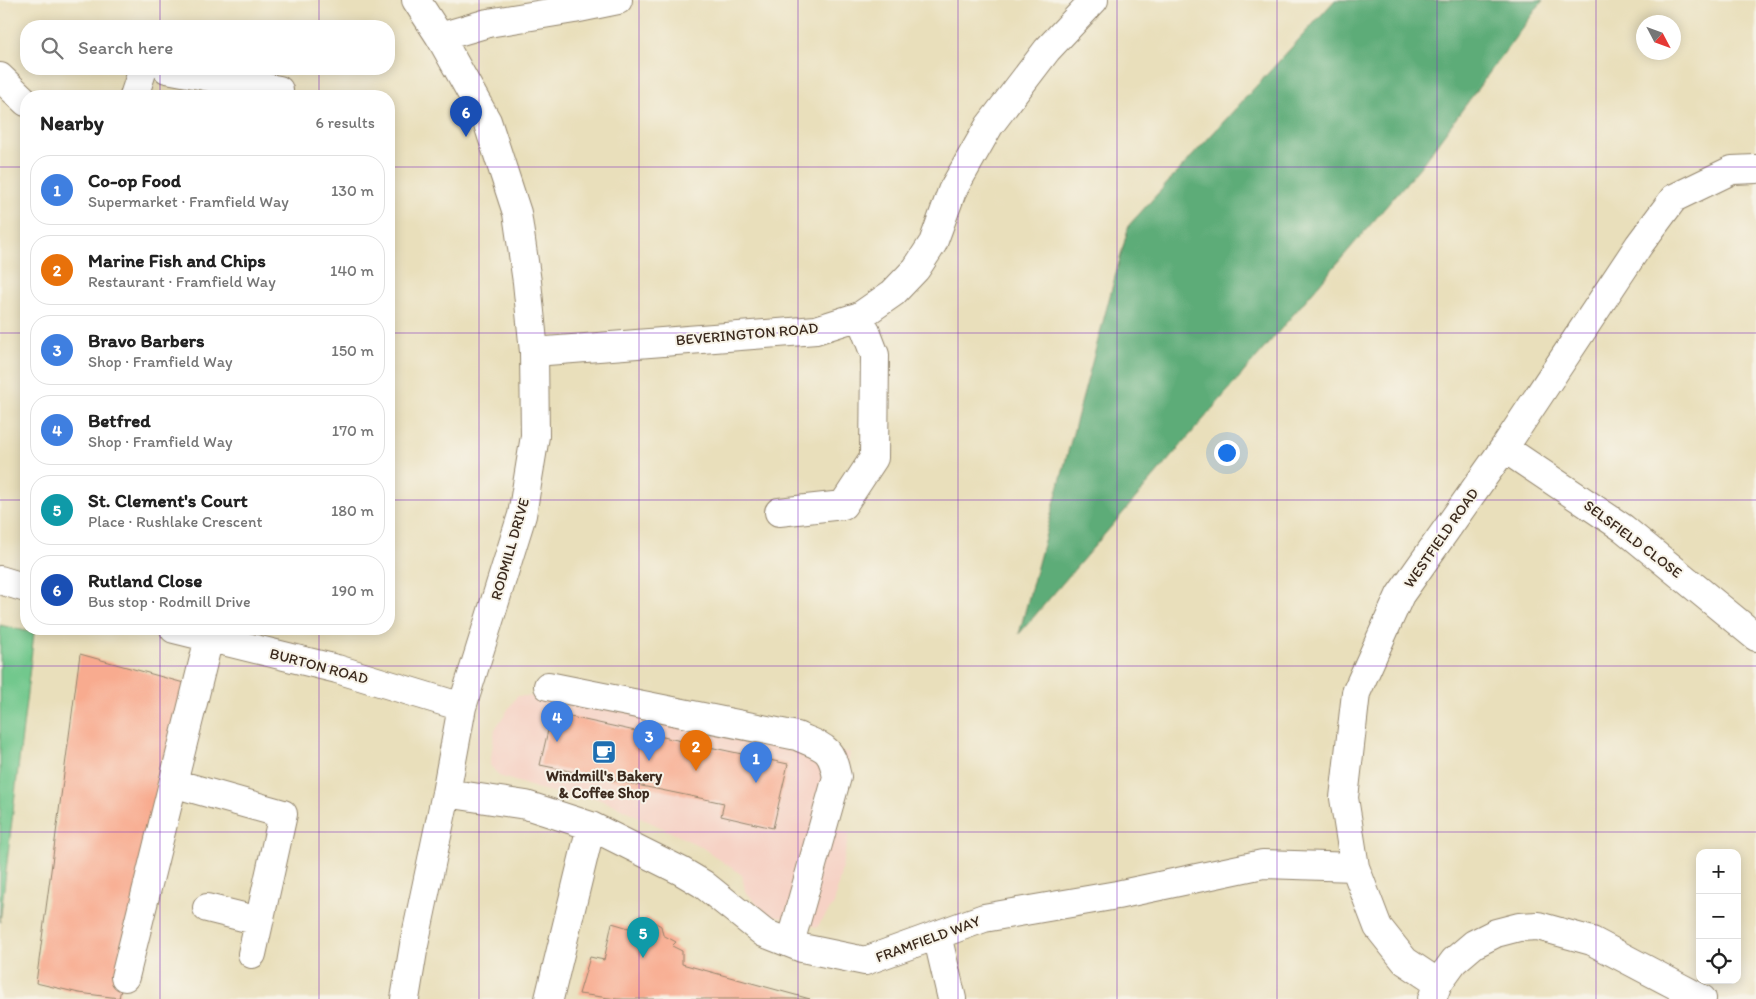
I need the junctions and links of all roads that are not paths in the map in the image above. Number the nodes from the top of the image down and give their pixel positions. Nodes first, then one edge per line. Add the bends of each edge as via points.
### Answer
1 (416, 0) edge
2 (618, 0) edge
3 (1094, 0) edge
4 (440, 37) junction
5 (141, 75) edge
6 (199, 75) edge
7 (0, 77) edge
8 (136, 90) edge
9 (279, 90) dead end
10 (20, 96) edge
11 (1756, 169) edge
12 (860, 316) junction
13 (534, 352) junction
14 (1504, 448) junction
15 (779, 512) dead end
16 (197, 635) edge
17 (1756, 637) edge
18 (209, 638) junction
19 (548, 686) dead end
20 (462, 707) junction
21 (173, 784) junction
22 (446, 793) junction
23 (591, 826) junction
24 (1354, 867) junction
25 (206, 908) dead end
26 (260, 922) junction
27 (937, 935) junction
28 (790, 943) junction
29 (252, 954) dead end
30 (125, 977) dead end
31 (1435, 991) edge
32 (405, 998) edge
33 (550, 999) edge
34 (952, 999) edge
35 (1702, 999) edge

1 - 4 street, RODMILL DRIVE
2 - 4 street via 488,23
3 - 12 street, BEVERINGTON ROAD via 1047,50 989,126 952,192 933,243 916,269 893,293
4 - 13 street, RODMILL DRIVE via 487,122 517,213
5 - 8 street
6 - 9 street
7 - 10 street
11 - 14 street, WESTFIELD ROAD via 1732,170 1674,198 1639,245
12 - 13 street, BEVERINGTON ROAD via 816,330
12 - 15 street via 874,355 874,458 843,505
13 - 20 street, RODMILL DRIVE via 536,436 522,515
14 - 17 street, SELSFIELD CLOSE via 1623,528
14 - 24 street, WESTFIELD ROAD via 1400,595 1356,693 1344,798
16 - 18 street, BURTON ROAD
18 - 20 street, BURTON ROAD via 337,669
18 - 21 street
19 - 28 street via 797,736 824,747 833,759 837,777
20 - 22 street, RODMILL DRIVE
21 - 26 street via 287,806
21 - 30 street
22 - 23 street, FRAMFIELD WAY via 526,805
22 - 32 street, RODMILL DRIVE
23 - 28 street, FRAMFIELD WAY via 681,871 703,884 764,933
23 - 33 street
24 - 27 street, FRAMFIELD WAY via 1263,864 1116,895 984,918
24 - 31 street, WESTFIELD ROAD via 1378,927
25 - 26 street
26 - 29 street
27 - 28 street, FRAMFIELD WAY via 864,961
27 - 34 street
31 - 35 street via 1454,961 1474,944 1496,933 1538,926 1592,941

